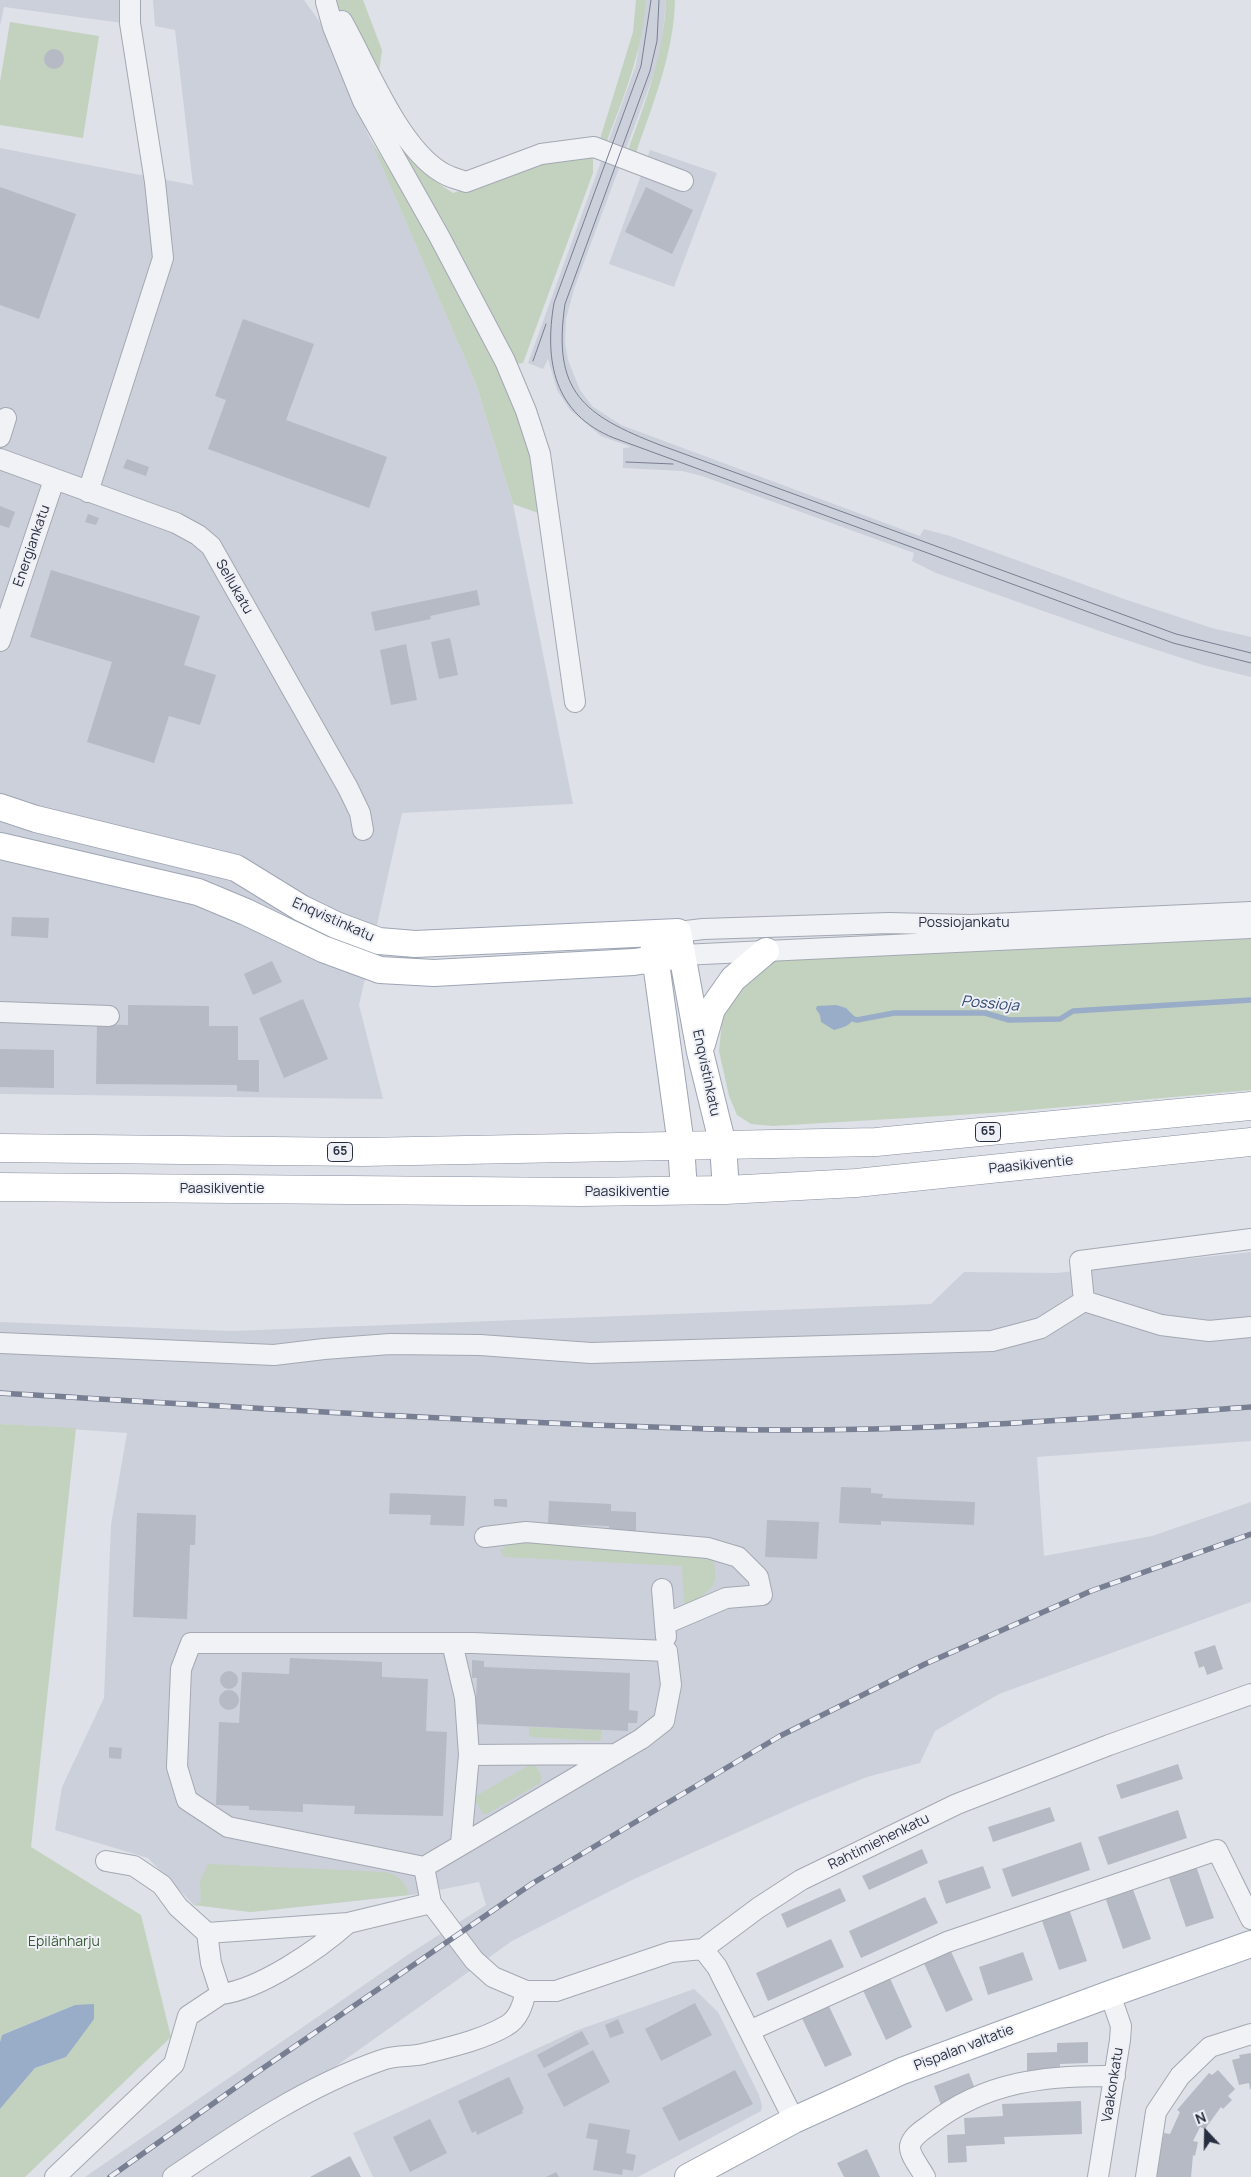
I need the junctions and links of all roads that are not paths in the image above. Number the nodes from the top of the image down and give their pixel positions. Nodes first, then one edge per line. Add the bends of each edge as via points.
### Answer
1 (130, 0) edge
2 (325, 1) edge
3 (683, 180) dead end
4 (6, 418) dead end
5 (0, 438) edge
6 (0, 459) edge
7 (54, 480) junction
8 (88, 492) junction
9 (0, 641) edge
10 (575, 702) dead end
11 (0, 807) edge
12 (363, 830) dead end
13 (0, 846) edge
14 (1251, 912) edge
15 (1251, 928) edge
16 (680, 944) junction
17 (654, 947) junction
18 (766, 951) junction
19 (0, 1012) edge
20 (109, 1016) dead end
21 (700, 1052) junction
22 (1251, 1106) edge
23 (1251, 1142) edge
24 (680, 1145) junction
25 (723, 1145) junction
26 (0, 1148) edge
27 (0, 1187) edge
28 (726, 1190) junction
29 (684, 1191) junction
30 (1251, 1239) edge
31 (1084, 1301) junction
32 (1251, 1327) edge
33 (0, 1343) edge
34 (485, 1537) dead end
35 (662, 1589) dead end
36 (665, 1624) junction
37 (452, 1643) junction
38 (668, 1651) junction
39 (1251, 1694) edge
40 (616, 1754) junction
41 (468, 1755) junction
42 (461, 1844) junction
43 (106, 1861) dead end
44 (424, 1866) junction
45 (431, 1903) junction
46 (1251, 1919) edge
47 (348, 1923) junction
48 (207, 1933) junction
49 (1251, 1944) edge
50 (703, 1949) junction
51 (526, 1991) junction
52 (221, 1994) junction
53 (1110, 1994) junction
54 (749, 2031) junction
55 (1251, 2034) edge
56 (1115, 2076) junction
57 (794, 2120) junction
58 (54, 2177) edge
59 (173, 2177) edge
60 (688, 2177) edge
61 (925, 2177) edge
62 (1098, 2177) edge
63 (1146, 2177) edge

1 - 8 street via 130,23 155,182 163,258
2 - 3 street via 339,16 402,133 422,158 442,173 466,182 541,154 594,147
2 - 10 street via 363,101 505,361 526,411 540,454
4 - 5 street
6 - 7 street, Sellukatu
7 - 8 street, Sellukatu
7 - 9 street, Energiankatu
8 - 12 street, Sellukatu via 176,524 211,546 348,788 360,813
11 - 17 main road, Enqvistinkatu via 36,819 236,868 302,908 379,941
13 - 17 main road, Enqvistinkatu via 198,892 323,949 380,970 434,973 586,965
14 - 16 street, Possiojankatu via 970,925 889,923 703,929
15 - 18 street, Possiojankatu
16 - 17 main road, Enqvistinkatu
16 - 18 street, Possiojankatu
16 - 21 main road, Enqvistinkatu
17 - 24 main road
18 - 21 main road via 732,979 712,1009
19 - 20 street
21 - 25 main road, Enqvistinkatu
22 - 25 highway, 65 via 876,1142
23 - 28 highway, Paasikiventie via 856,1183
24 - 25 highway, 65
24 - 26 highway, 65 via 363,1152
24 - 29 main road
25 - 28 main road, Enqvistinkatu
27 - 29 highway, Paasikiventie
28 - 29 highway, Paasikiventie
30 - 31 street via 1080,1261
31 - 32 street via 1161,1325 1208,1331
31 - 33 street via 1042,1328 992,1341 591,1353 480,1345 390,1344 274,1355
34 - 36 street via 526,1532 708,1548 738,1557 758,1577 762,1596 726,1598
35 - 36 street
36 - 38 street
37 - 38 street
37 - 41 street via 465,1698
37 - 44 street via 191,1643 180,1669 177,1767 187,1800 228,1827
38 - 40 street via 671,1685 664,1721
39 - 50 street, Rahtimiehenkatu via 1109,1744 957,1804 801,1880
40 - 41 street
40 - 42 street
41 - 42 street
42 - 44 street
43 - 48 street via 134,1866 162,1885 178,1907
44 - 45 street
45 - 47 street
45 - 51 street via 474,1960 493,1977
46 - 54 street via 1217,1850 947,1942
47 - 48 street
47 - 52 street via 325,1944 252,1985
48 - 52 street via 211,1963
49 - 53 main road, Pispalan valtatie
50 - 51 street via 671,1952 556,1991
50 - 54 street via 717,1967
51 - 59 street via 521,2010 509,2025 492,2034 422,2054 384,2059 347,2074 250,2123
52 - 58 street via 188,2016 174,2064
53 - 56 street, Vaakonkatu via 1121,2026
53 - 57 main road, Pispalan valtatie via 902,2071
54 - 57 street
55 - 63 street via 1210,2047 1180,2076 1156,2112
56 - 61 street via 1080,2076 1010,2084 946,2112 915,2136 910,2145
56 - 62 street, Vaakonkatu
57 - 60 main road, Pispalan valtatie

